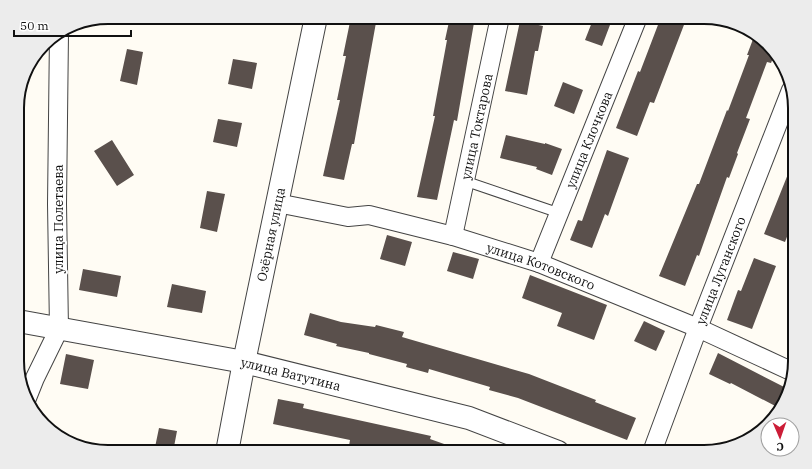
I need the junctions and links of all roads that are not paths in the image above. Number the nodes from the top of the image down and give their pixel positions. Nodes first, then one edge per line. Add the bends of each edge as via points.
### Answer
1 (315, 24) edge
2 (499, 24) edge
3 (635, 24) edge
4 (59, 40) edge
5 (787, 99) edge
6 (465, 181) junction
7 (277, 203) junction
8 (559, 213) junction
9 (453, 236) junction
10 (539, 263) junction
11 (24, 322) edge
12 (698, 328) junction
13 (59, 329) junction
14 (244, 362) junction
15 (787, 369) edge
16 (30, 392) edge
17 (228, 445) edge
18 (540, 445) edge
19 (655, 445) edge

1 - 7 street, Озёрная улица
2 - 6 street, улица Токтарова
3 - 8 street, улица Клочкова
4 - 13 street, улица Полетаева
5 - 12 street, улица Луганского
6 - 8 lane
6 - 9 street, улица Токтарова
7 - 9 street, улица Котовского via 348,217 369,215
7 - 14 street, Озёрная улица
8 - 10 street, улица Клочкова
9 - 10 street, улица Котовского
10 - 12 street, улица Котовского
11 - 13 street, улица Ватутина
12 - 15 street, улица Котовского
12 - 19 street, улица Луганского
13 - 14 street, улица Ватутина
13 - 16 street, улица Полетаева
14 - 17 street, Озёрная улица
14 - 18 street, улица Ватутина via 469,418

